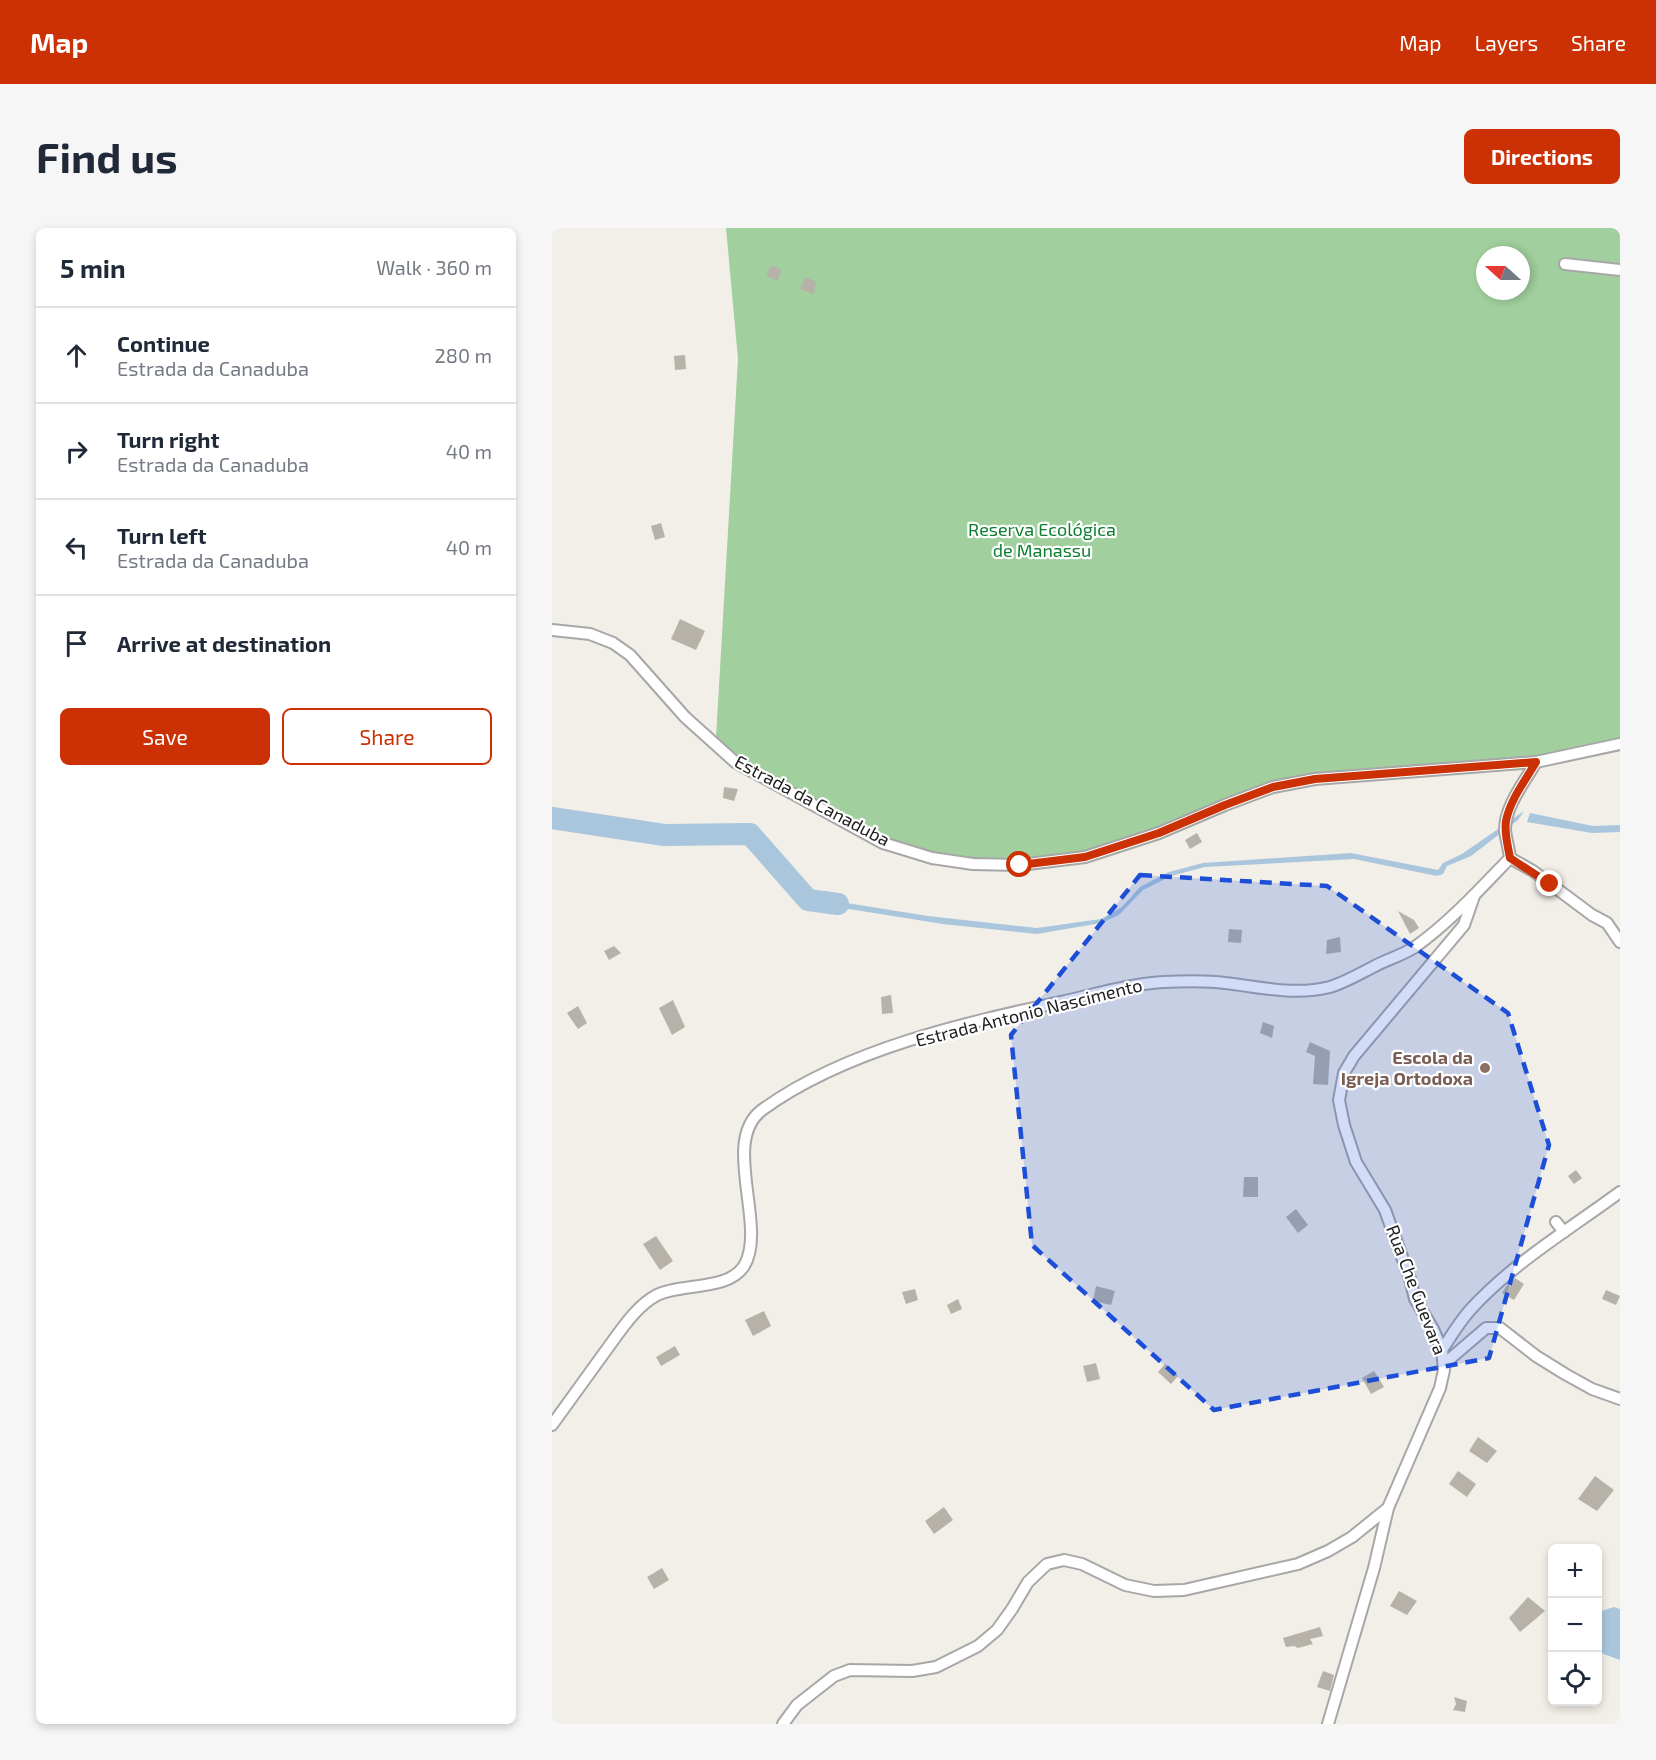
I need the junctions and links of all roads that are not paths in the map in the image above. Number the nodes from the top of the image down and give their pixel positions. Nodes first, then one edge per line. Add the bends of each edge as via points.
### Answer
1 (1565, 264) dead end
2 (1620, 270) edge
3 (552, 630) edge
4 (1620, 744) edge
5 (1536, 762) junction
6 (1510, 858) junction
7 (1476, 893) junction
8 (1620, 942) edge
9 (1620, 1192) edge
10 (1556, 1222) dead end
11 (1564, 1232) junction
12 (1442, 1350) junction
13 (1444, 1365) junction
14 (1620, 1399) edge
15 (552, 1425) edge
16 (1388, 1508) junction
17 (783, 1724) edge
18 (1328, 1724) edge

1 - 2 street
3 - 5 street, Estrada da Canaduba via 590,634 630,655 685,717 735,762 883,843 932,858 973,864 1020,865 1085,857 1159,833 1273,787 1304,781
4 - 5 street, Estrada da Canaduba
5 - 6 street via 1506,821
6 - 7 street, Estrada Antonio Nascimento
6 - 8 street via 1607,923
7 - 12 street, Rua Che Guevara via 1464,925 1354,1056 1344,1073 1339,1100 1356,1162 1385,1210 1415,1299
7 - 15 street, Estrada Antonio Nascimento via 1436,932 1412,949 1330,987 1289,992 1189,981 1113,990 926,1036 816,1078 759,1113 749,1125 747,1195 751,1234 743,1267 726,1280 676,1288 656,1296 634,1314
9 - 11 street
10 - 11 street
11 - 12 street via 1472,1308
12 - 13 street, Rua Che Guevara
13 - 14 street via 1486,1328 1500,1328 1565,1374
13 - 16 street, Rua Che Guevara via 1440,1388
16 - 17 street via 1352,1537 1298,1564 1184,1590 1154,1591 1125,1585 1082,1564 1064,1560 1047,1564 1029,1582 997,1630 978,1646 936,1667 912,1671 850,1670 834,1676 797,1705
16 - 18 street, Rua Che Guevara

